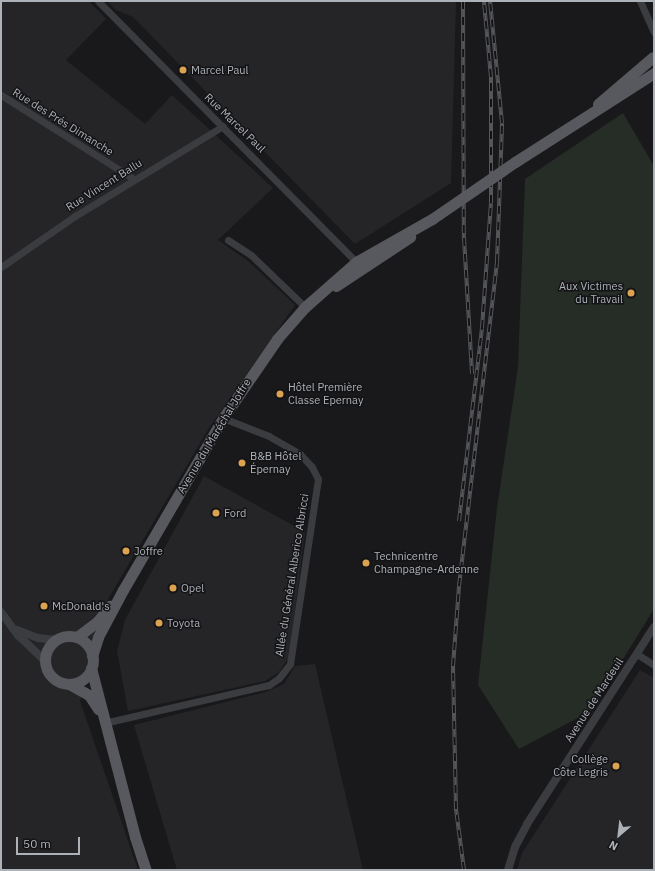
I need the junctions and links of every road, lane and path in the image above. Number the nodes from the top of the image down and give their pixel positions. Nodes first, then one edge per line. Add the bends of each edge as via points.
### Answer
1 (98, 1) edge
2 (640, 1) edge
3 (654, 32) edge
4 (654, 57) edge
5 (654, 73) edge
6 (1, 95) edge
7 (592, 110) junction
8 (223, 126) junction
9 (134, 179) junction
10 (432, 219) junction
11 (228, 240) dead end
12 (356, 262) junction
13 (1, 267) edge
14 (321, 293) junction
15 (305, 307) junction
16 (223, 418) junction
17 (123, 590) junction
18 (1, 612) edge
19 (14, 628) junction
20 (654, 628) edge
21 (77, 637) junction
22 (55, 640) junction
23 (637, 654) junction
24 (92, 656) junction
25 (45, 661) junction
26 (654, 665) edge
27 (91, 668) junction
28 (69, 684) junction
29 (103, 720) junction
30 (129, 812) junction
31 (146, 870) edge
32 (153, 870) edge
33 (508, 870) edge

1 - 8 street, Rue Marcel Paul
2 - 3 street
4 - 7 main road via 611,90
5 - 7 main road via 614,100
6 - 9 street, Rue des Prés Dimanche
7 - 10 main road, bridge
8 - 9 street, Rue Vincent Ballu
8 - 12 street, Rue Marcel Paul
9 - 13 street, Rue Vincent Ballu
10 - 12 main road, Avenue du Maréchal Joffre
10 - 14 main road, Avenue du Maréchal Joffre via 398,247 340,285
11 - 15 street via 251,255
12 - 14 main road, Avenue du Maréchal Joffre
14 - 15 main road, Avenue du Maréchal Joffre
15 - 16 main road, Avenue du Maréchal Joffre via 277,339
16 - 17 main road, Avenue du Maréchal Joffre
16 - 29 street, Allée du Général Alberico Albricci via 270,436 300,454 312,467 318,479 290,664 279,678 269,685
17 - 21 main road, Avenue du Maréchal Joffre via 97,622
17 - 24 main road, Avenue du Maréchal Joffre via 98,637
18 - 19 street
19 - 22 street via 38,638
19 - 25 street
20 - 23 street, Avenue de Mardeuil
21 - 22 main road via 61,637
21 - 24 main road via 87,645
22 - 25 main road via 46,653
23 - 26 street
23 - 33 street, Avenue de Mardeuil via 527,824 515,847
24 - 27 main road
25 - 28 main road via 47,671 57,680
27 - 28 main road via 83,679
27 - 29 main road
28 - 29 main road via 89,695
29 - 30 main road
30 - 31 main road
30 - 32 main road

